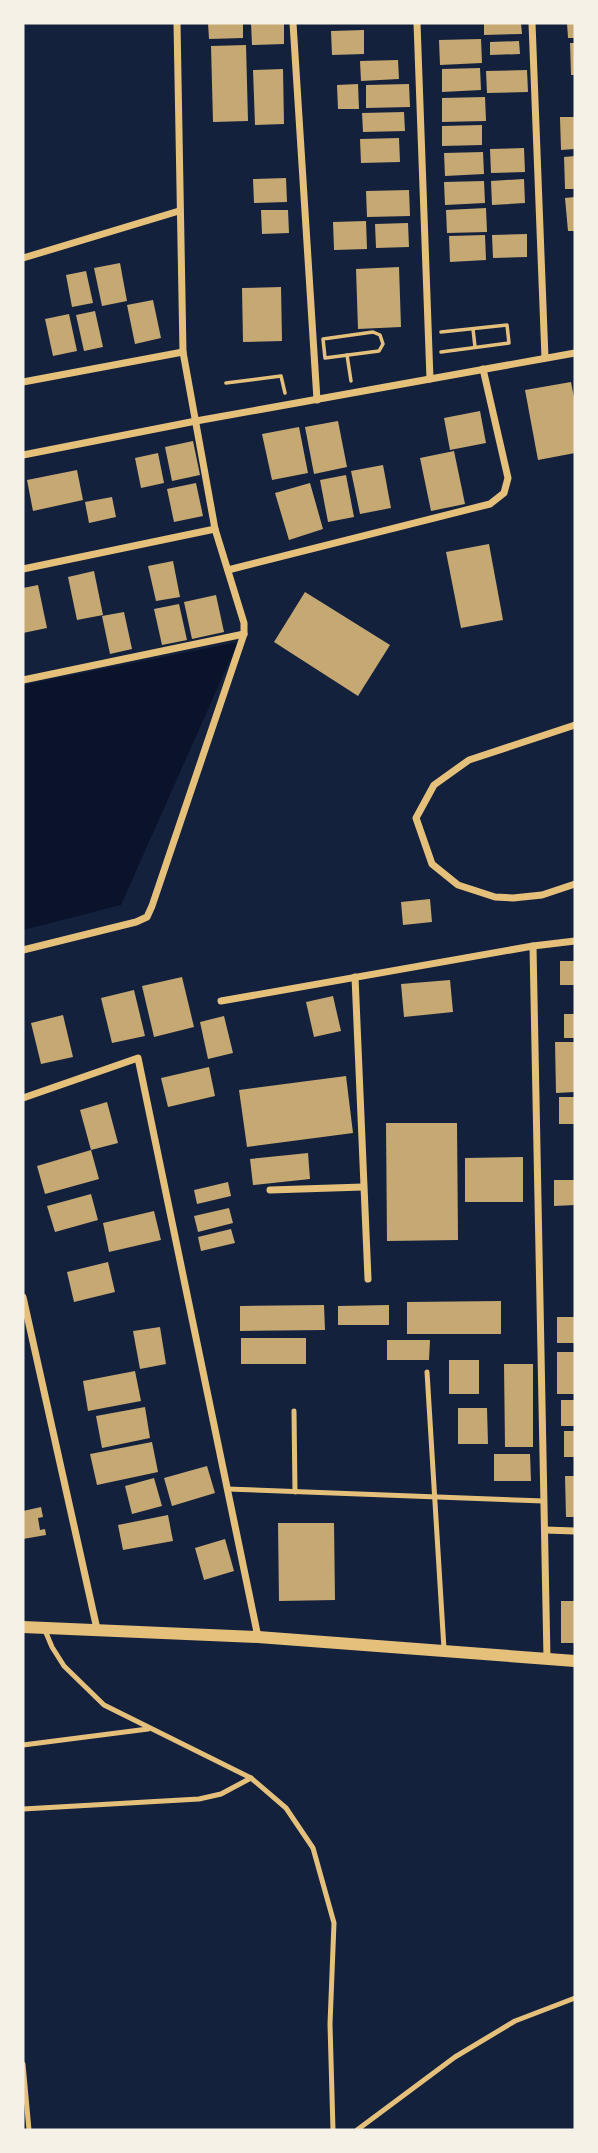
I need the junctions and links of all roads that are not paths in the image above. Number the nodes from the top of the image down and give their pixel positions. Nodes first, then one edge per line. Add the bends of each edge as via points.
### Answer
1 (177, 23) edge
2 (293, 23) edge
3 (417, 23) edge
4 (531, 23) edge
5 (179, 211) junction
6 (23, 258) edge
7 (183, 352) junction
8 (575, 353) edge
9 (545, 358) junction
10 (483, 369) junction
11 (430, 379) junction
12 (23, 382) edge
13 (317, 400) junction
14 (196, 421) junction
15 (23, 455) edge
16 (215, 529) junction
17 (23, 569) edge
18 (228, 570) junction
19 (244, 634) junction
20 (23, 680) edge
21 (575, 725) edge
22 (575, 884) edge
23 (575, 941) edge
24 (533, 946) junction
25 (23, 950) edge
26 (355, 977) junction
27 (221, 1000) dead end
28 (23, 1098) edge
29 (363, 1187) junction
30 (270, 1190) dead end
31 (369, 1279) dead end
32 (23, 1297) edge
33 (427, 1373) dead end
34 (294, 1411) dead end
35 (227, 1489) junction
36 (295, 1492) junction
37 (435, 1497) junction
38 (544, 1501) junction
39 (545, 1530) junction
40 (575, 1531) edge
41 (23, 1627) edge
42 (44, 1628) junction
43 (97, 1629) junction
44 (258, 1637) junction
45 (444, 1651) junction
46 (547, 1658) junction
47 (575, 1661) edge
48 (150, 1728) junction
49 (23, 1745) edge
50 (251, 1778) junction
51 (23, 1809) edge
52 (575, 1998) edge
53 (23, 2064) edge
54 (29, 2130) edge
55 (333, 2130) edge
56 (357, 2130) edge

1 - 5 street
2 - 13 street
3 - 11 street
4 - 9 street
5 - 6 street
5 - 7 street
7 - 12 street
7 - 14 street
8 - 9 street
9 - 10 street
10 - 11 street
10 - 18 street via 508,478 504,493 490,504
11 - 13 street
13 - 14 street
14 - 15 street
14 - 16 street
16 - 17 street
16 - 18 street
18 - 19 street
19 - 20 street
19 - 25 street via 147,916
21 - 22 street via 469,760 434,785 416,818 432,864 458,885 513,898
23 - 24 street
24 - 26 street
24 - 38 street
26 - 27 street
26 - 29 street
28 - 35 street via 138,1058
29 - 30 street
29 - 31 street
32 - 43 street
33 - 37 lane
34 - 36 lane
35 - 36 lane
35 - 44 street
36 - 37 lane
37 - 38 lane
37 - 45 lane
38 - 39 street
39 - 40 street
39 - 46 street
41 - 42 street
42 - 43 street
42 - 48 lane via 64,1666 104,1705
43 - 44 street
44 - 45 street
45 - 46 street
46 - 47 street
48 - 49 lane
48 - 50 lane
50 - 51 lane via 221,1794 199,1798
50 - 55 lane via 286,1808 313,1848 334,1923 330,2024
52 - 56 lane via 515,2021 455,2057
53 - 54 lane

